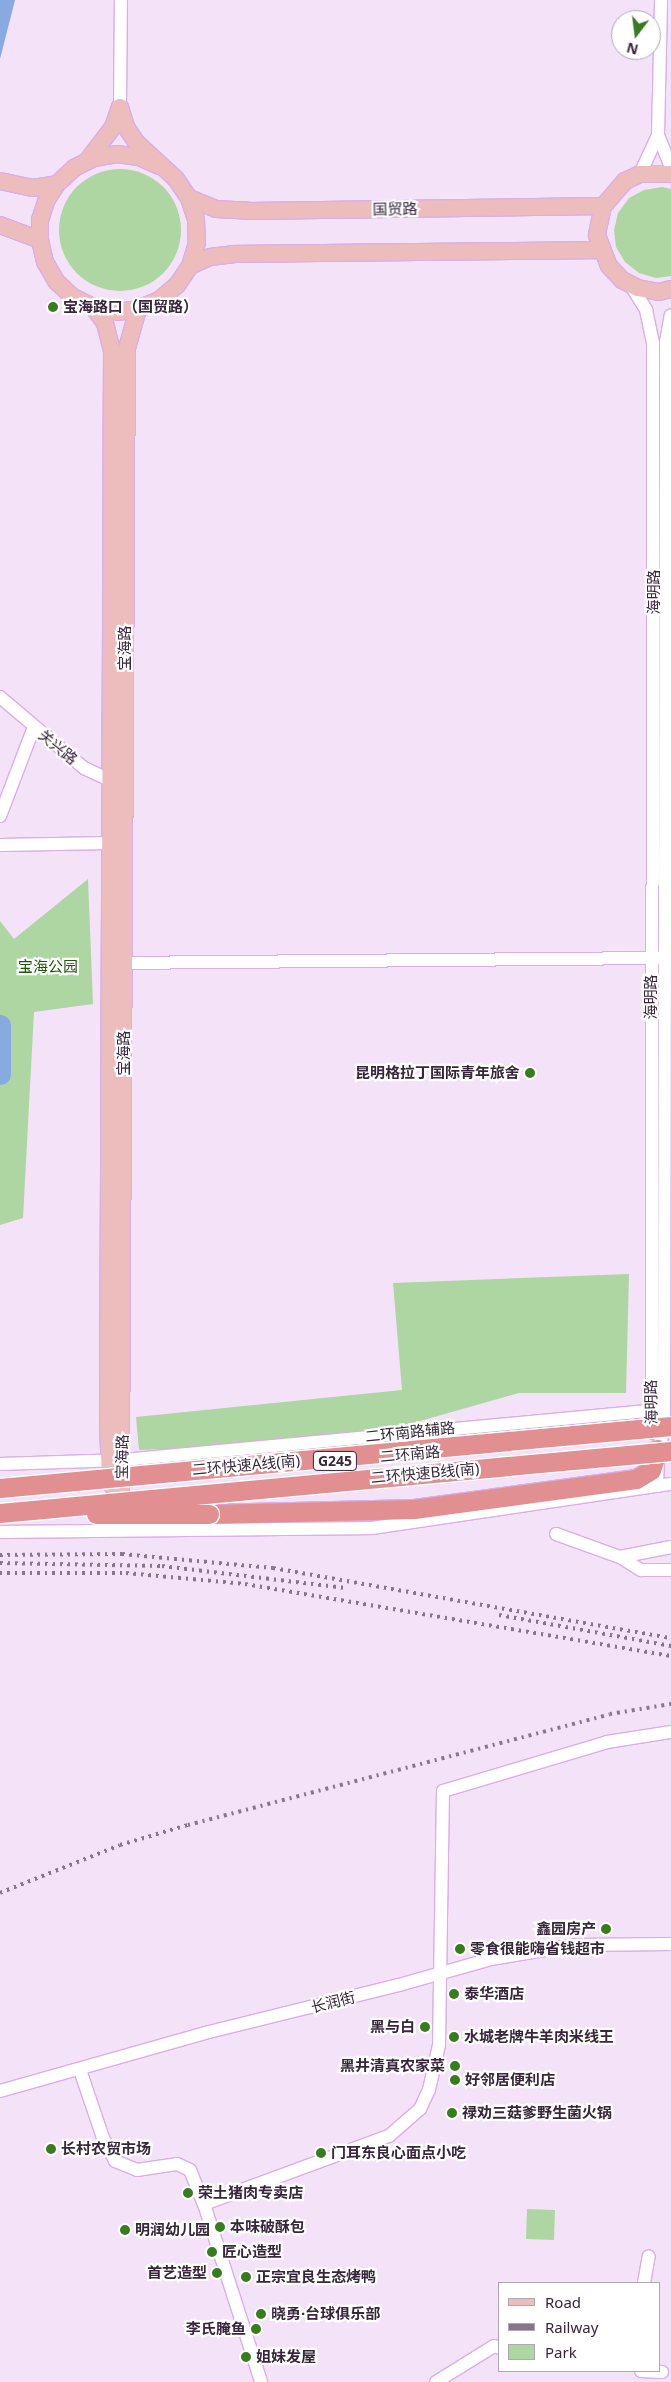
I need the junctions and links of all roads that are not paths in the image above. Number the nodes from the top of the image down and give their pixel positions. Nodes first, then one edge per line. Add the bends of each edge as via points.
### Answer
1 (121, 0) edge
2 (661, 0) edge
3 (120, 107) junction
4 (658, 135) junction
5 (87, 161) junction
6 (159, 166) junction
7 (671, 167) edge
8 (640, 174) junction
9 (671, 174) edge
10 (0, 182) edge
11 (57, 184) junction
12 (0, 190) edge
13 (0, 198) edge
14 (189, 198) junction
15 (603, 206) junction
16 (0, 225) edge
17 (40, 240) junction
18 (600, 250) junction
19 (190, 266) junction
20 (630, 284) junction
21 (671, 289) edge
22 (93, 307) junction
23 (138, 309) junction
24 (671, 315) edge
25 (0, 697) edge
26 (34, 727) junction
27 (117, 784) junction
28 (0, 816) edge
29 (110, 843) junction
30 (0, 845) edge
31 (658, 958) junction
32 (118, 963) junction
33 (664, 1430) edge
34 (116, 1460) junction
35 (0, 1464) edge
36 (0, 1478) edge
37 (116, 1481) junction
38 (671, 1484) edge
39 (657, 1486) junction
40 (0, 1488) edge
41 (0, 1492) edge
42 (119, 1498) junction
43 (0, 1512) edge
44 (120, 1530) junction
45 (0, 1532) edge
46 (556, 1534) dead end
47 (671, 1548) edge
48 (620, 1557) junction
49 (671, 1570) edge
50 (671, 1732) edge
51 (671, 1944) edge
52 (440, 1972) junction
53 (80, 2070) junction
54 (0, 2091) edge
55 (204, 2204) junction
56 (648, 2256) dead end
57 (644, 2282) edge
58 (498, 2347) edge
59 (261, 2382) edge
60 (436, 2382) edge

1 - 3 street
2 - 4 street
3 - 5 main road via 112,127
3 - 6 main road via 126,127
4 - 7 street
4 - 8 street
5 - 6 main road via 118,154 139,157
5 - 11 main road
6 - 14 main road via 176,180
8 - 9 main road
8 - 15 main road via 612,192
10 - 11 main road via 33,188
11 - 17 main road via 46,201 40,220
12 - 13 main road
14 - 15 main road, 国贸路 via 216,209 248,211
14 - 19 main road via 197,236
15 - 18 main road via 598,220
16 - 17 main road
17 - 22 main road via 45,262 56,281 73,297
18 - 19 main road via 235,254 210,257
18 - 20 main road via 609,266
19 - 23 main road via 177,286
20 - 21 main road via 659,292
20 - 31 street, 海明路 via 646,310 653,343
22 - 23 main road via 119,312
22 - 27 main road, 宝海路 via 105,323 112,352
23 - 27 main road, 宝海路 via 127,348
24 - 31 street, 海明路 via 666,342
25 - 26 street, 关兴路
26 - 27 street, 关兴路 via 84,768
26 - 28 street
27 - 29 main road, 宝海路
27 - 32 main road, 宝海路
29 - 30 street
29 - 32 main road, 宝海路
31 - 32 street
31 - 33 street, 海明路 via 658,1339
32 - 34 main road, 宝海路
33 - 34 street, 二环南路辅路
33 - 37 main road, 二环南路 / G245
33 - 39 street, 海明路
33 - 40 highway, 二环快速A线(南), bridge
33 - 42 main road, 二环南路 / G245
33 - 43 highway, 二环快速B线(南), bridge
33 - 43 highway, bridge via 651,1470 630,1480 390,1511 182,1515
34 - 35 street, 二环南路辅路
34 - 37 main road, 宝海路
36 - 37 highway via 69,1483
37 - 41 main road, 二环南路 / G245
37 - 42 main road, 宝海路
38 - 39 street
39 - 44 street via 372,1528
42 - 43 main road, 二环南路 / G245
42 - 44 street
44 - 45 street
46 - 48 street
47 - 48 street
48 - 49 street via 641,1570
50 - 52 street via 607,1742 443,1791
51 - 52 street, 长润街 via 576,1945 491,1958
52 - 53 street, 长润街
52 - 55 street via 437,2061 427,2096 412,2120 389,2136
53 - 54 street, 长润街
53 - 55 street via 103,2138 115,2161 137,2170 184,2165 190,2170
55 - 59 street
56 - 57 street
58 - 60 street via 494,2346

